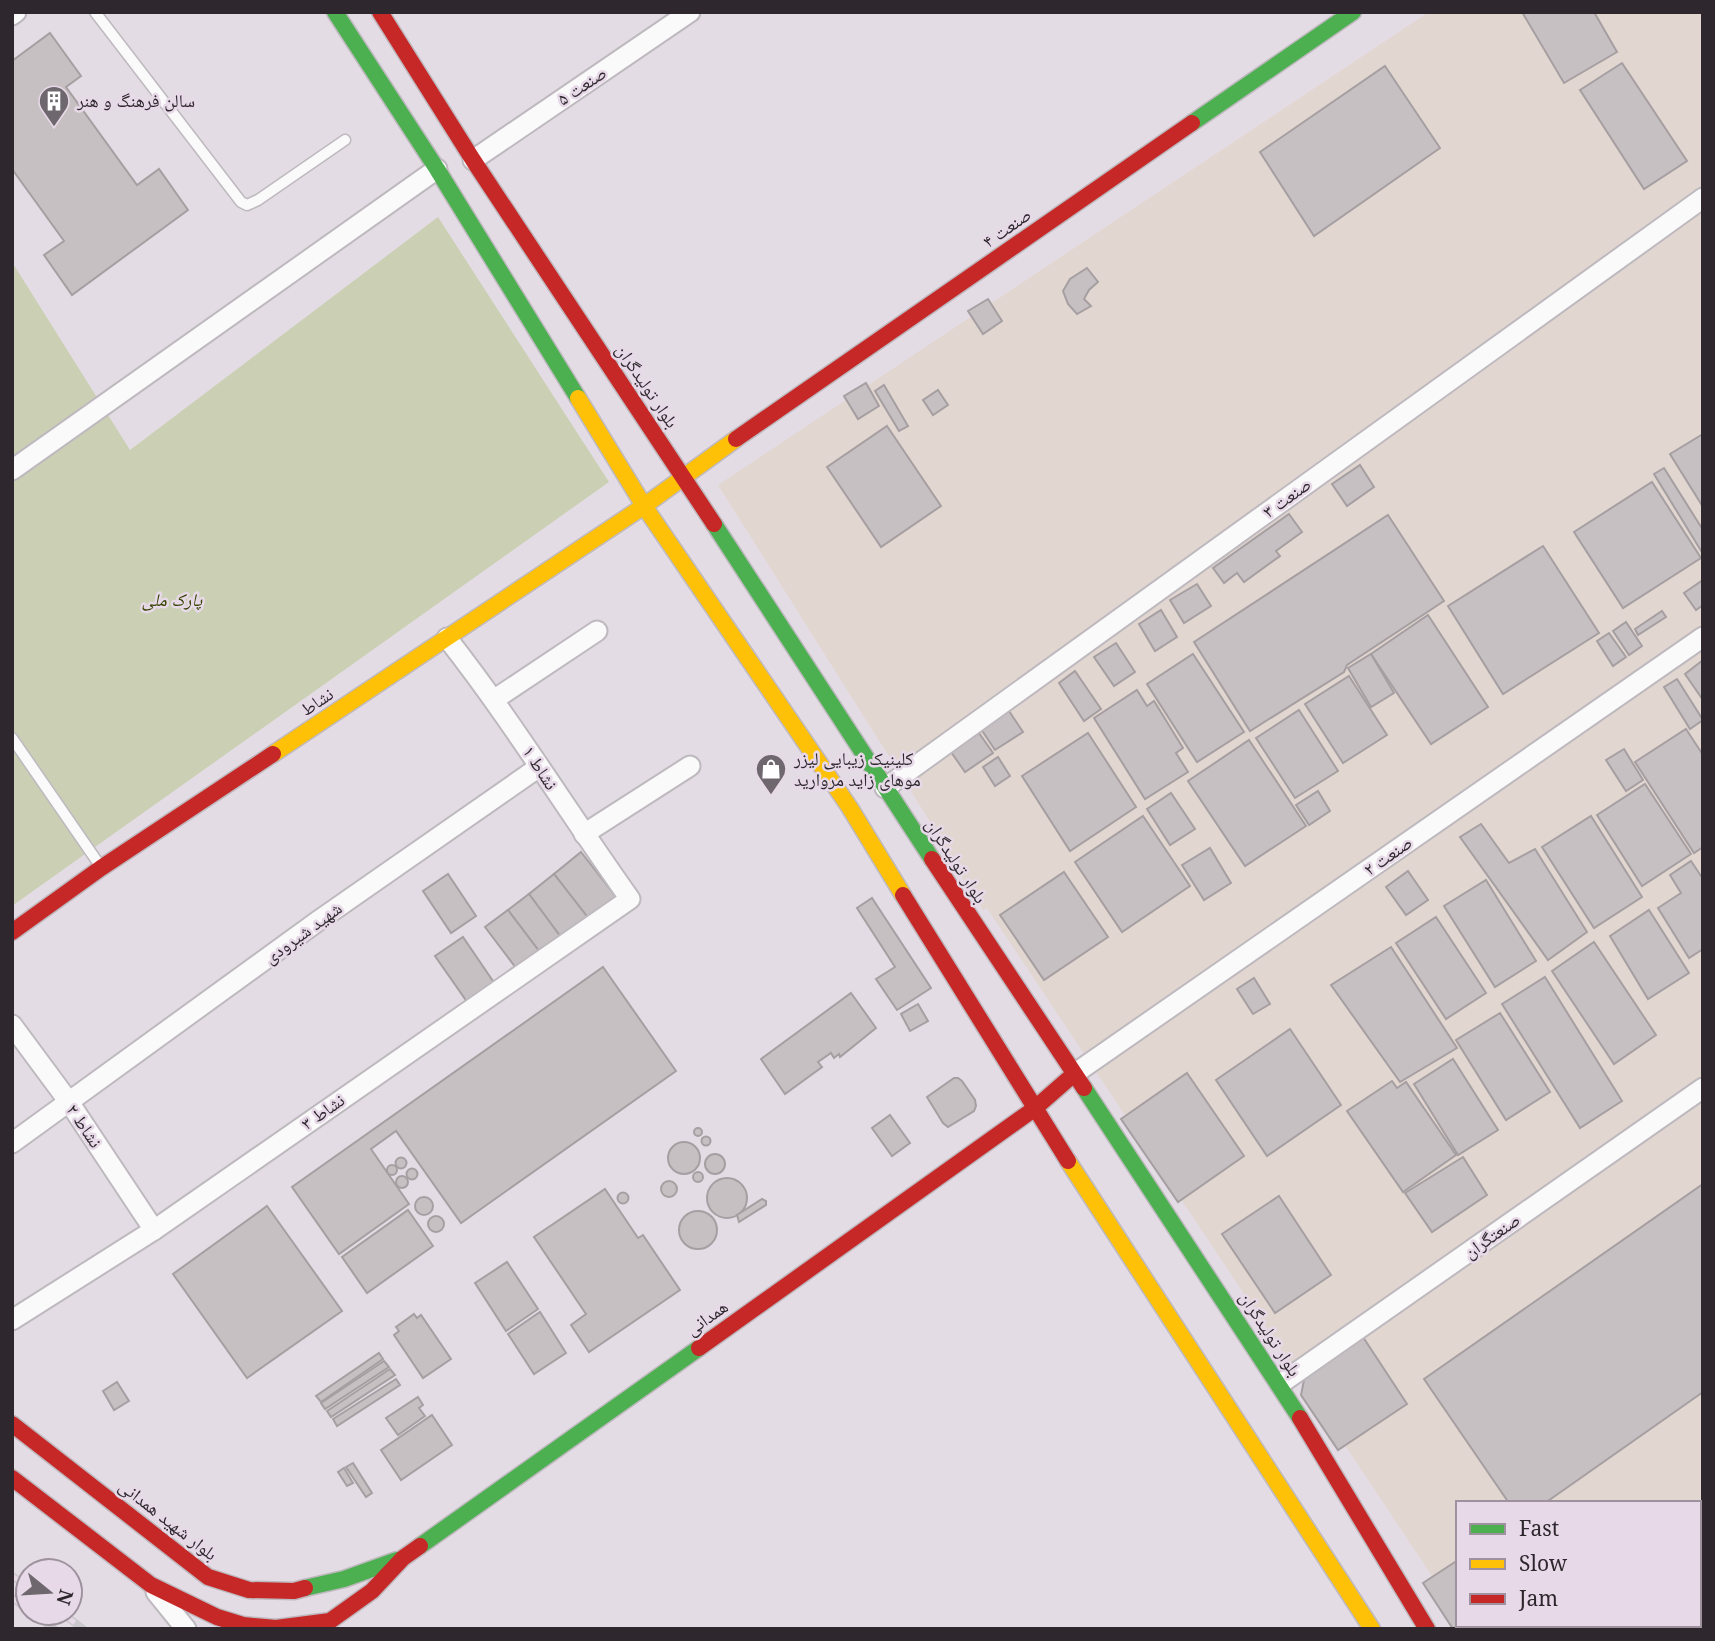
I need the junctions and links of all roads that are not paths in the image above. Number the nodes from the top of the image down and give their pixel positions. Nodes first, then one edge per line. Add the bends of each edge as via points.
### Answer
1 (95, 12) edge
2 (335, 12) edge
3 (380, 12) edge
4 (690, 12) edge
5 (1353, 12) edge
6 (345, 139) dead end
7 (473, 160) junction
8 (437, 169) junction
9 (1695, 203) edge
10 (12, 470) edge
11 (683, 475) junction
12 (644, 506) junction
13 (597, 631) dead end
14 (1703, 637) edge
15 (447, 638) junction
16 (495, 699) junction
17 (12, 738) edge
18 (690, 766) dead end
19 (539, 767) junction
20 (867, 798) junction
21 (584, 834) junction
22 (101, 868) junction
23 (630, 899) joint
24 (12, 932) edge
25 (12, 1025) edge
26 (1074, 1074) junction
27 (1703, 1088) edge
28 (69, 1102) junction
29 (1034, 1109) junction
30 (12, 1143) edge
31 (154, 1230) junction
32 (12, 1320) edge
33 (1280, 1384) junction
34 (12, 1424) edge
35 (12, 1478) edge
36 (402, 1558) junction
37 (151, 1585) junction
38 (326, 1625) edge
39 (186, 1629) edge
40 (1372, 1629) edge
41 (1427, 1629) edge

1 - 6 lane via 247,205
2 - 8 main road, بلوار تولیدگران
3 - 7 main road, بلوار تولیدگران
4 - 7 street, صنعت ۵
5 - 11 main road, صنعت ۴
7 - 11 main road, بلوار تولیدگران
8 - 10 street
8 - 12 main road, بلوار تولیدگران
9 - 20 street, صنعت ۳
11 - 12 main road, صنعت ۴
11 - 20 main road, بلوار تولیدگران
12 - 15 main road, نشاط
12 - 20 main road, بلوار تولیدگران
13 - 16 street
14 - 26 street, صنعت ۲
15 - 16 street, نشاط ۱
15 - 22 main road, نشاط
16 - 19 street, نشاط ۱
17 - 22 lane
18 - 21 street
19 - 21 street, نشاط ۱
19 - 28 street, شهید شیرودی
20 - 26 main road, بلوار تولیدگران
20 - 29 main road, بلوار تولیدگران
21 - 23 street, نشاط ۱
22 - 24 main road, نشاط
23 - 31 street, نشاط ۳
25 - 28 street, نشاط ۲
26 - 29 main road, همدانی
26 - 33 main road, بلوار تولیدگران
27 - 33 street, صنعتگران
28 - 30 street, شهید شیرودی
28 - 31 street, نشاط ۲
29 - 36 main road, همدانی
29 - 40 main road, بلوار تولیدگران
31 - 32 street, نشاط ۳
33 - 41 main road, بلوار تولیدگران
34 - 36 main road, بلوار شهید همدانی via 208,1577 249,1590 294,1591
35 - 37 main road
36 - 38 main road via 372,1591
37 - 38 main road via 243,1625
37 - 39 street

